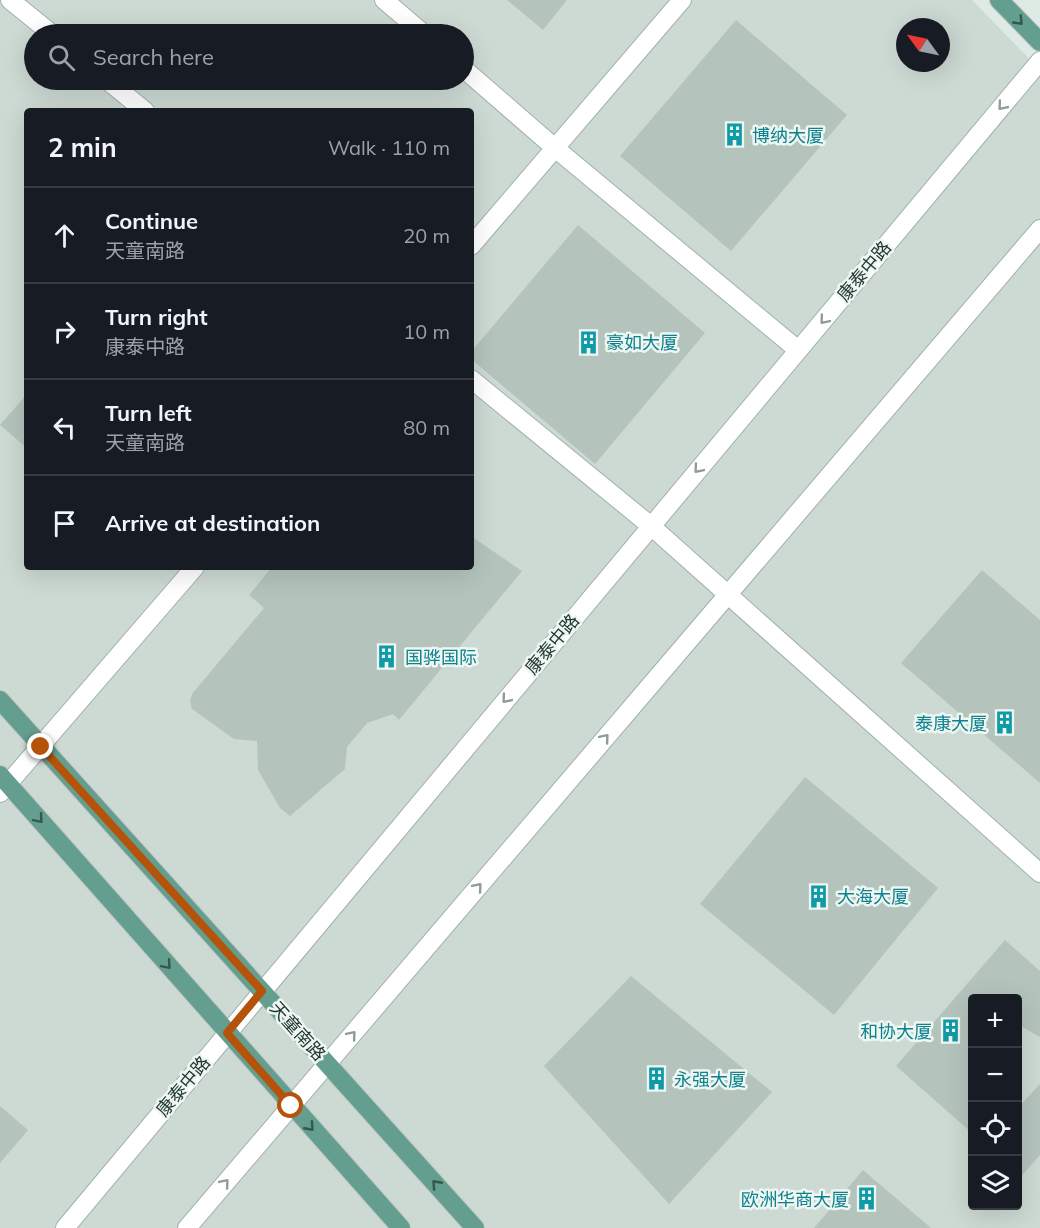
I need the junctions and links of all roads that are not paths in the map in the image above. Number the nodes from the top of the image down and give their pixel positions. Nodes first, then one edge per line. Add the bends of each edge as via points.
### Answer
1 (10, 0) edge
2 (384, 0) edge
3 (682, 0) edge
4 (999, 0) edge
5 (40, 24) edge
6 (412, 24) edge
7 (1040, 42) edge
8 (1040, 61) edge
9 (474, 78) edge
10 (119, 90) edge
11 (141, 108) edge
12 (555, 148) junction
13 (1040, 230) edge
14 (474, 242) edge
15 (798, 350) junction
16 (474, 381) edge
17 (651, 526) junction
18 (192, 570) edge
19 (727, 595) junction
20 (0, 700) edge
21 (41, 747) junction
22 (3, 784) edge
23 (1040, 873) edge
24 (262, 991) junction
25 (227, 1033) junction
26 (328, 1063) junction
27 (291, 1106) junction
28 (64, 1228) edge
29 (187, 1228) edge
30 (401, 1228) edge
31 (475, 1228) edge

1 - 5 street
2 - 6 street
3 - 12 street
4 -> 7 main road
8 -> 15 street, 康泰中路
9 - 12 street
10 - 11 street
12 - 14 street
12 - 15 street
13 - 19 street
15 -> 17 street, 康泰中路
16 - 17 street
17 - 19 street
17 -> 24 street, 康泰中路
18 - 21 street
19 - 23 street
26 -> 19 street
20 - 21 main road, 天童南路
21 - 22 street
21 - 24 main road, 天童南路
22 -> 25 main road
24 - 25 street, 康泰中路
24 - 26 main road, 天童南路
25 - 27 main road
25 - 28 street, 康泰中路
26 - 27 street
31 -> 26 main road, 天童南路
29 -> 27 street
27 -> 30 main road

